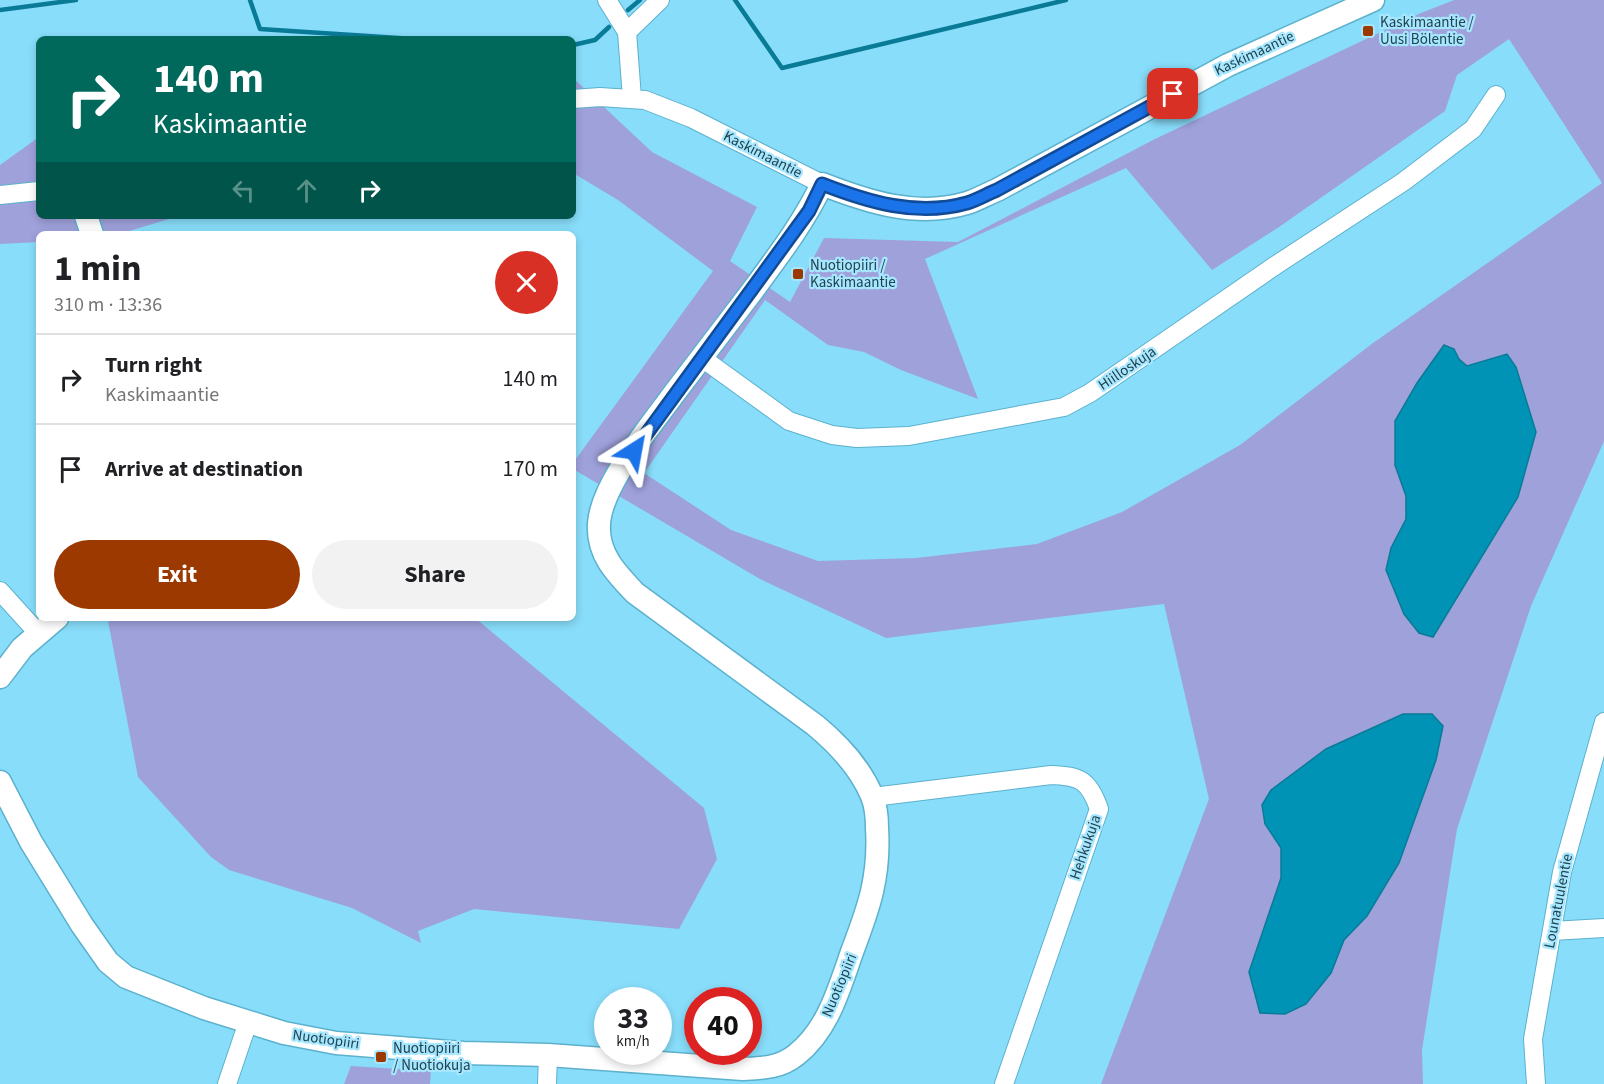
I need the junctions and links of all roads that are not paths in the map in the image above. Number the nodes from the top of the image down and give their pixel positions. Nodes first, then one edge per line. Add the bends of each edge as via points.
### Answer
1 (607, 0) edge
2 (660, 0) edge
3 (1373, 0) edge
4 (627, 32) junction
5 (1496, 95) dead end
6 (632, 98) junction
7 (576, 99) edge
8 (822, 184) junction
9 (36, 191) edge
10 (0, 195) edge
11 (702, 357) junction
12 (0, 591) edge
13 (53, 621) edge
14 (38, 633) junction
15 (0, 677) edge
16 (1604, 722) edge
17 (1600, 744) edge
18 (0, 782) edge
19 (873, 797) junction
20 (1604, 928) edge
21 (1552, 931) junction
22 (248, 1022) junction
23 (548, 1055) junction
24 (227, 1084) edge
25 (547, 1084) edge
26 (1004, 1084) edge
27 (1536, 1084) edge

1 - 4 street
2 - 4 street
3 - 8 street, Kaskimaantie via 1228,64 997,190 966,203 930,209 897,207 862,200
4 - 6 street
5 - 11 street, Hiilloskuja via 1473,129 1403,182 1064,407 909,436 832,435 789,421
6 - 7 street, Kaskimaantie
6 - 8 street, Kaskimaantie via 691,118
8 - 11 street, Nuotiopiiri via 809,211
9 - 10 street
11 - 19 street, Nuotiopiiri via 644,434 602,503 599,523 603,552 635,593 834,741
12 - 14 street
13 - 14 street
14 - 15 street
16 - 17 street, Lounatuulentie
17 - 21 street, Lounatuulentie via 1562,872
18 - 22 street, Nuotiopiiri via 31,842 108,962 126,977
19 - 23 street, Nuotiopiiri via 879,853 871,901 834,1005 795,1056 774,1067 743,1069
19 - 26 street, Hehkukuja via 1051,775 1081,780 1093,792 1099,809
20 - 21 street
21 - 27 street, Lounatuulentie via 1533,1039
22 - 23 street, Nuotiopiiri via 336,1043
22 - 24 street
23 - 25 street

